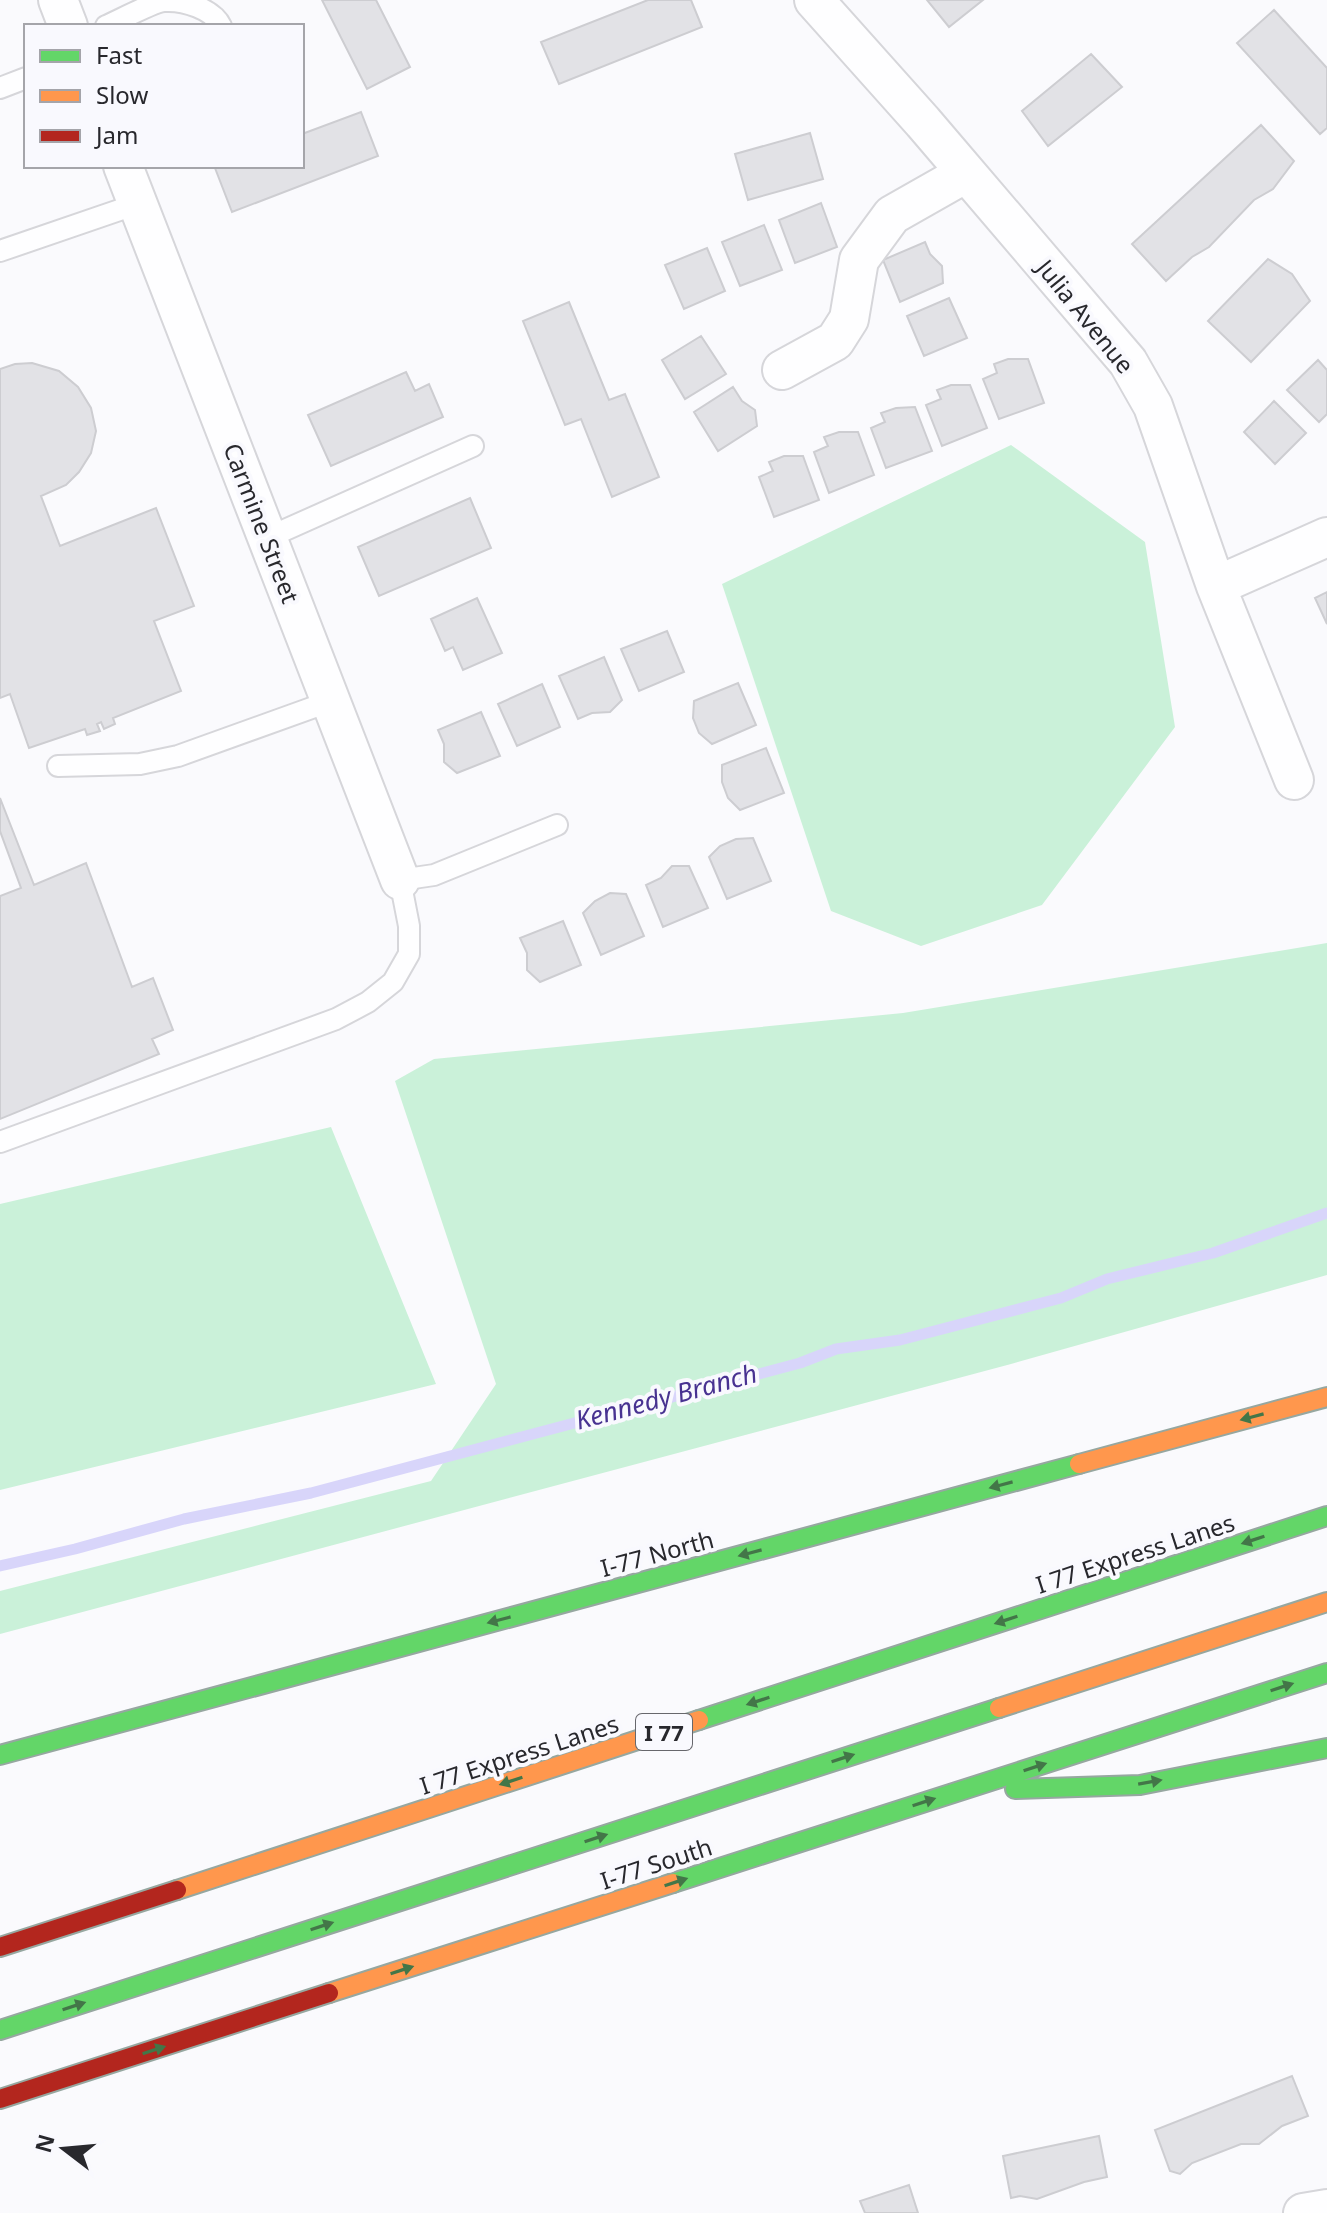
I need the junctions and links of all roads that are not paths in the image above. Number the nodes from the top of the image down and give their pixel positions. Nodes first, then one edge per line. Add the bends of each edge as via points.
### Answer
1 (58, 0) edge
2 (814, 0) edge
3 (67, 24) edge
4 (111, 24) edge
5 (220, 24) edge
6 (24, 79) edge
7 (0, 88) edge
8 (124, 168) edge
9 (966, 173) junction
10 (137, 204) junction
11 (0, 251) edge
12 (782, 370) dead end
13 (473, 446) dead end
14 (1327, 537) edge
15 (267, 538) junction
16 (1216, 586) junction
17 (331, 701) junction
18 (58, 766) dead end
19 (1294, 780) dead end
20 (557, 825) dead end
21 (400, 880) junction
22 (0, 1142) edge
23 (1327, 1397) edge
24 (1327, 1516) edge
25 (1327, 1602) edge
26 (1327, 1673) edge
27 (1327, 1748) edge
28 (0, 1755) edge
29 (960, 1790) junction
30 (0, 1947) edge
31 (0, 2030) edge
32 (0, 2099) edge
33 (1327, 2209) edge
34 (1303, 2213) edge

1 - 3 street
2 - 9 street, Julia Avenue
4 - 5 lane via 164,1 202,7
6 - 7 lane
8 - 10 street, Carmine Street
9 - 12 street via 892,215 859,260 849,319 835,341
9 - 16 street, Julia Avenue via 1128,362 1153,406
10 - 11 lane
10 - 15 street, Carmine Street
13 - 15 lane
14 - 16 street
15 - 17 street, Carmine Street
16 - 19 street, Julia Avenue
17 - 18 lane via 178,756 140,764
17 - 21 street, Carmine Street
20 - 21 lane via 434,875
21 - 22 lane via 409,954 393,982 368,1002 336,1019
23 -> 28 highway, I-77 North
24 -> 30 highway, I 77 Express Lanes / I 77
31 -> 25 highway
29 -> 26 highway, I-77 South
29 -> 27 highway via 1140,1785
32 -> 29 highway, I-77 South
33 - 34 street

